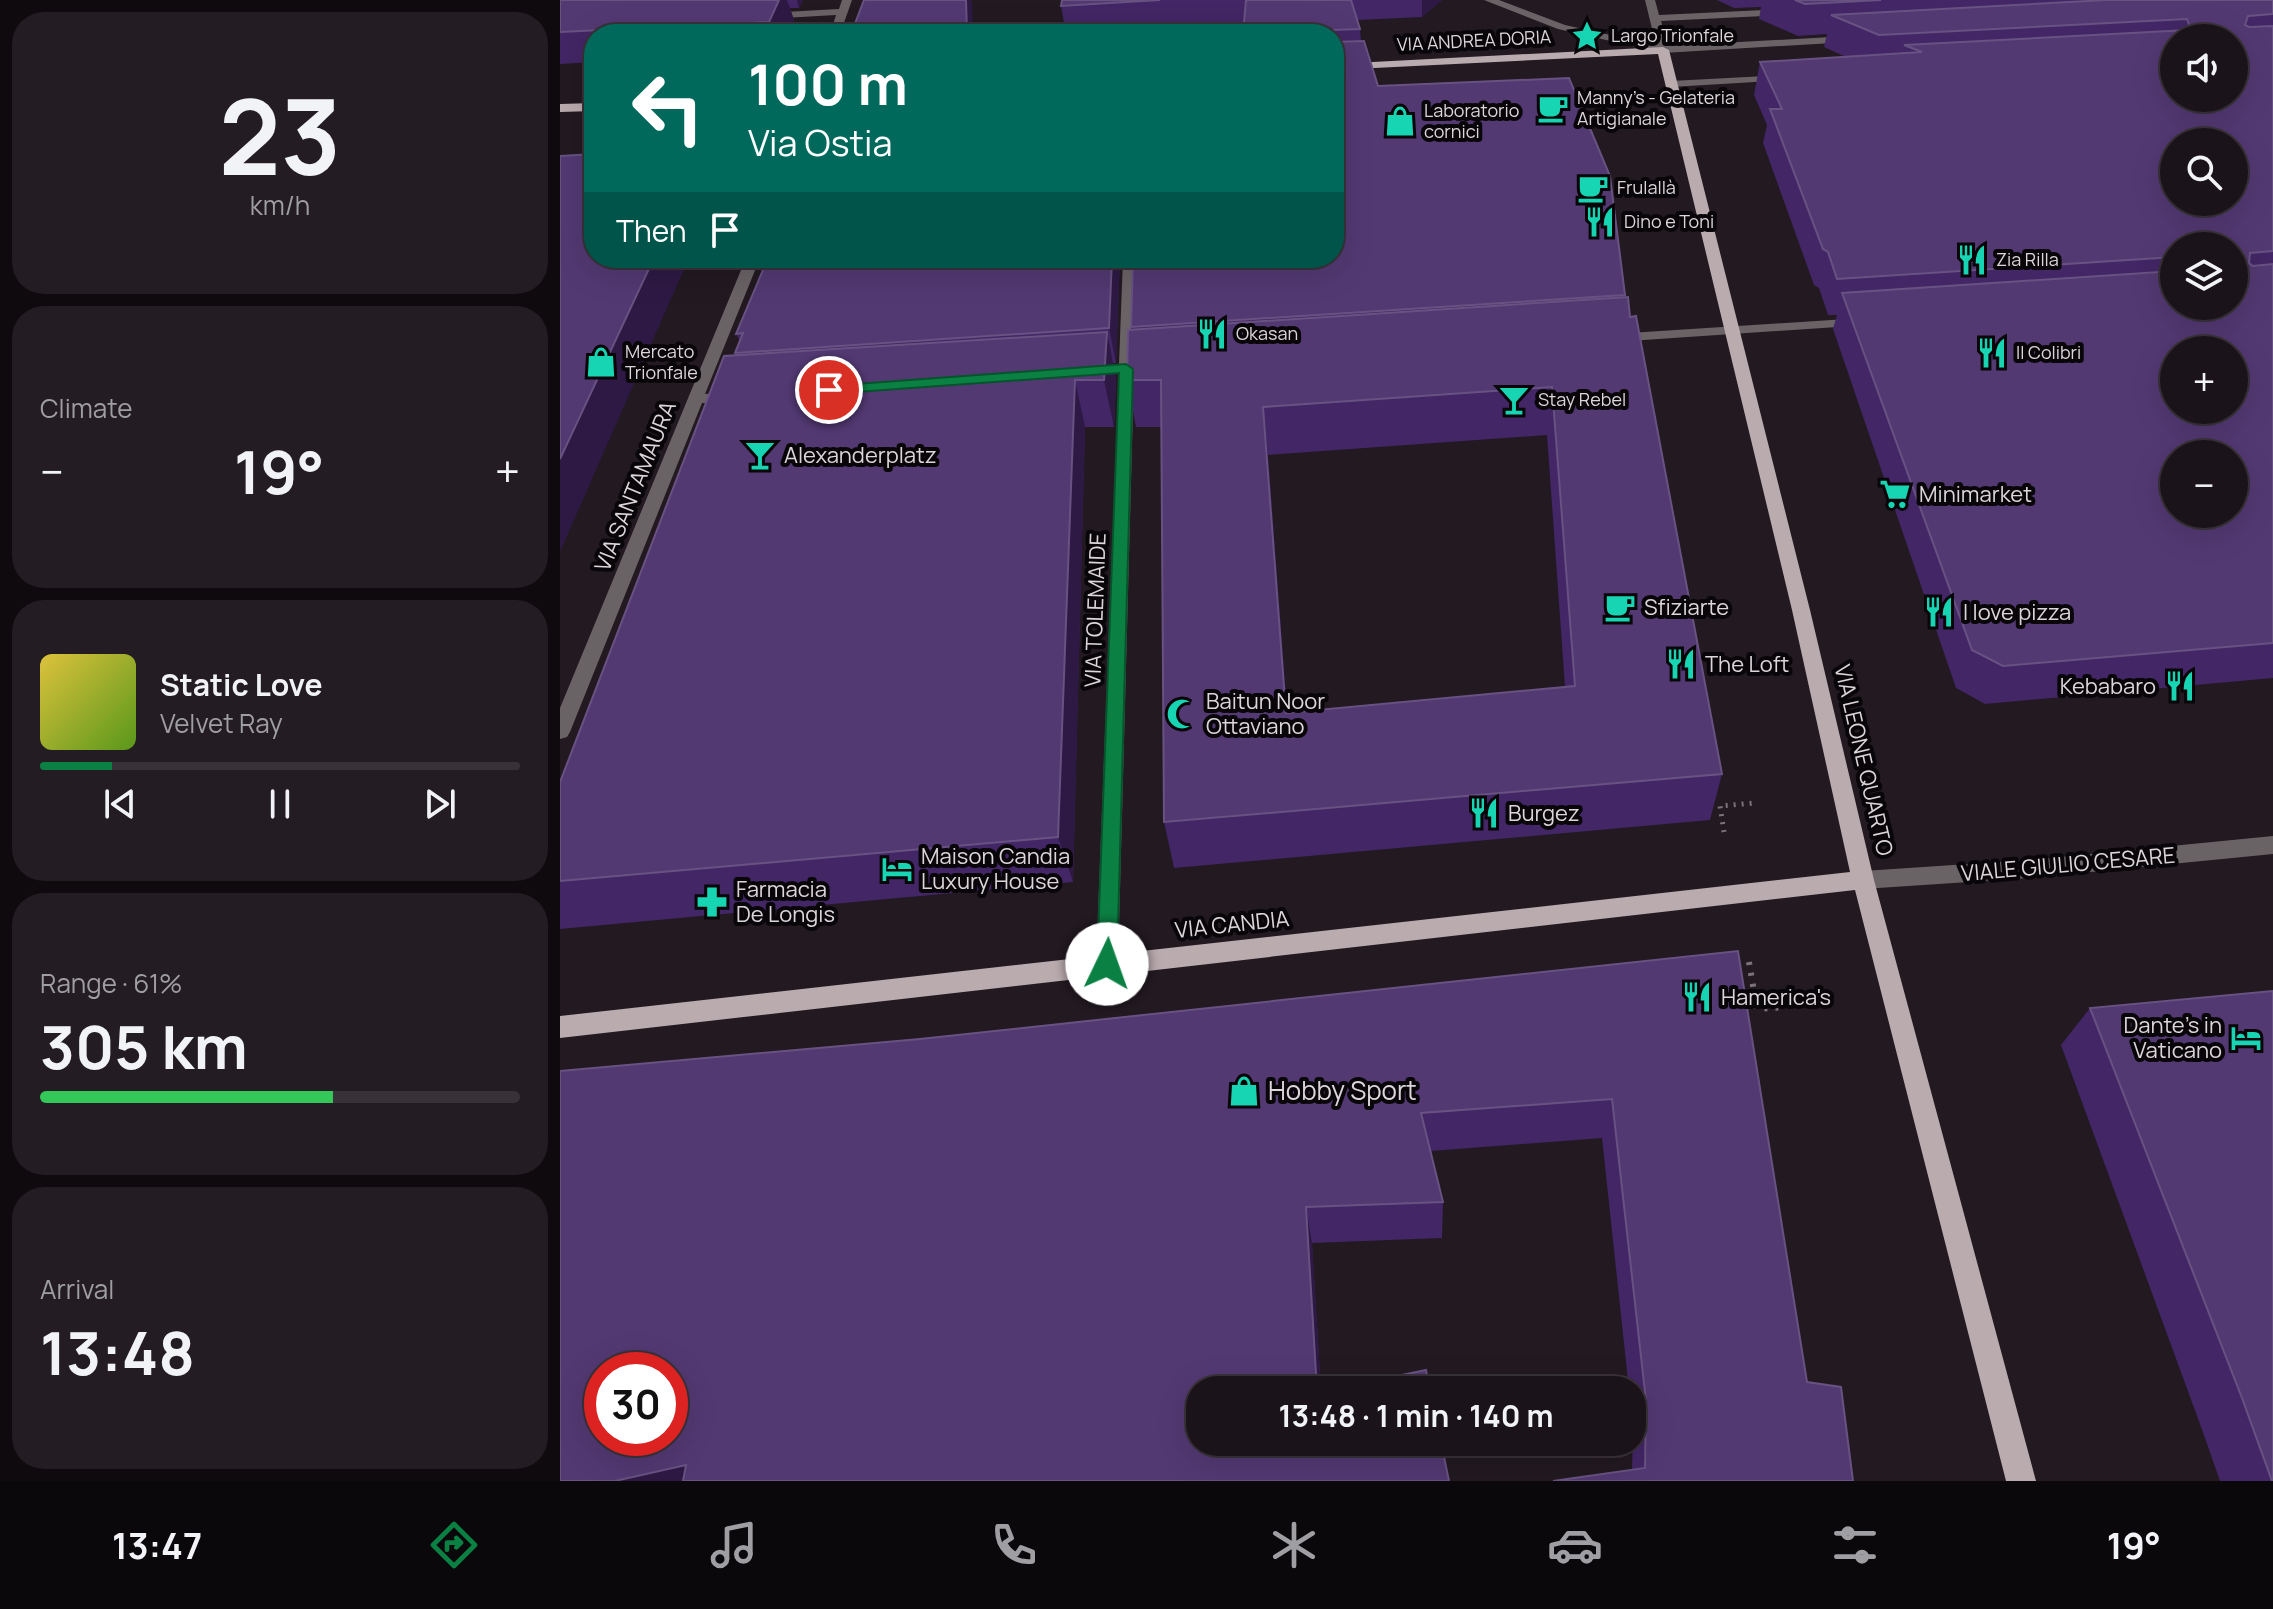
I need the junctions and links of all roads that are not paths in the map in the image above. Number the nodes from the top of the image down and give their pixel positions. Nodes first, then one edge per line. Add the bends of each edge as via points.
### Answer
1 (847, 0) edge
2 (1489, 0) edge
3 (1650, 0) edge
4 (1799, 11) dead end
5 (842, 12) junction
6 (749, 17) edge
7 (1655, 18) junction
8 (838, 24) edge
9 (1856, 39) edge
10 (1663, 50) junction
11 (1344, 66) edge
12 (1791, 77) edge
13 (1671, 84) junction
14 (584, 107) edge
15 (560, 108) edge
16 (749, 268) edge
17 (1130, 268) edge
18 (1880, 321) edge
19 (1733, 330) junction
20 (1604, 339) edge
21 (1168, 365) edge
22 (1126, 369) junction
23 (1066, 373) edge
24 (755, 395) edge
25 (696, 399) junction
26 (560, 732) edge
27 (2273, 845) edge
28 (1863, 880) junction
29 (1107, 964) junction
30 (560, 1027) edge
31 (2021, 1481) edge

1 - 5 street
2 - 10 street via 1562,27
3 - 7 street
4 - 7 street
5 - 6 street
5 - 8 street
7 - 10 street
9 - 10 street
10 - 11 main road, VIA ANDREA DORIA
10 - 13 main road, VIA LEONE QUARTO
12 - 13 street
13 - 19 main road, VIA LEONE QUARTO
14 - 15 main road
16 - 25 street, VIA SANTAMAURA
17 - 22 street, VIA TOLEMAIDE
18 - 19 street
19 - 20 street
19 - 28 main road, VIA LEONE QUARTO
21 - 22 street
22 - 23 street
22 - 29 street, VIA TOLEMAIDE
24 - 25 street
25 - 26 street, VIA SANTAMAURA
27 - 28 street, VIALE GIULIO CESARE
28 - 29 main road, VIA CANDIA
28 - 31 main road, VIA LEONE QUARTO
29 - 30 main road, VIA CANDIA

